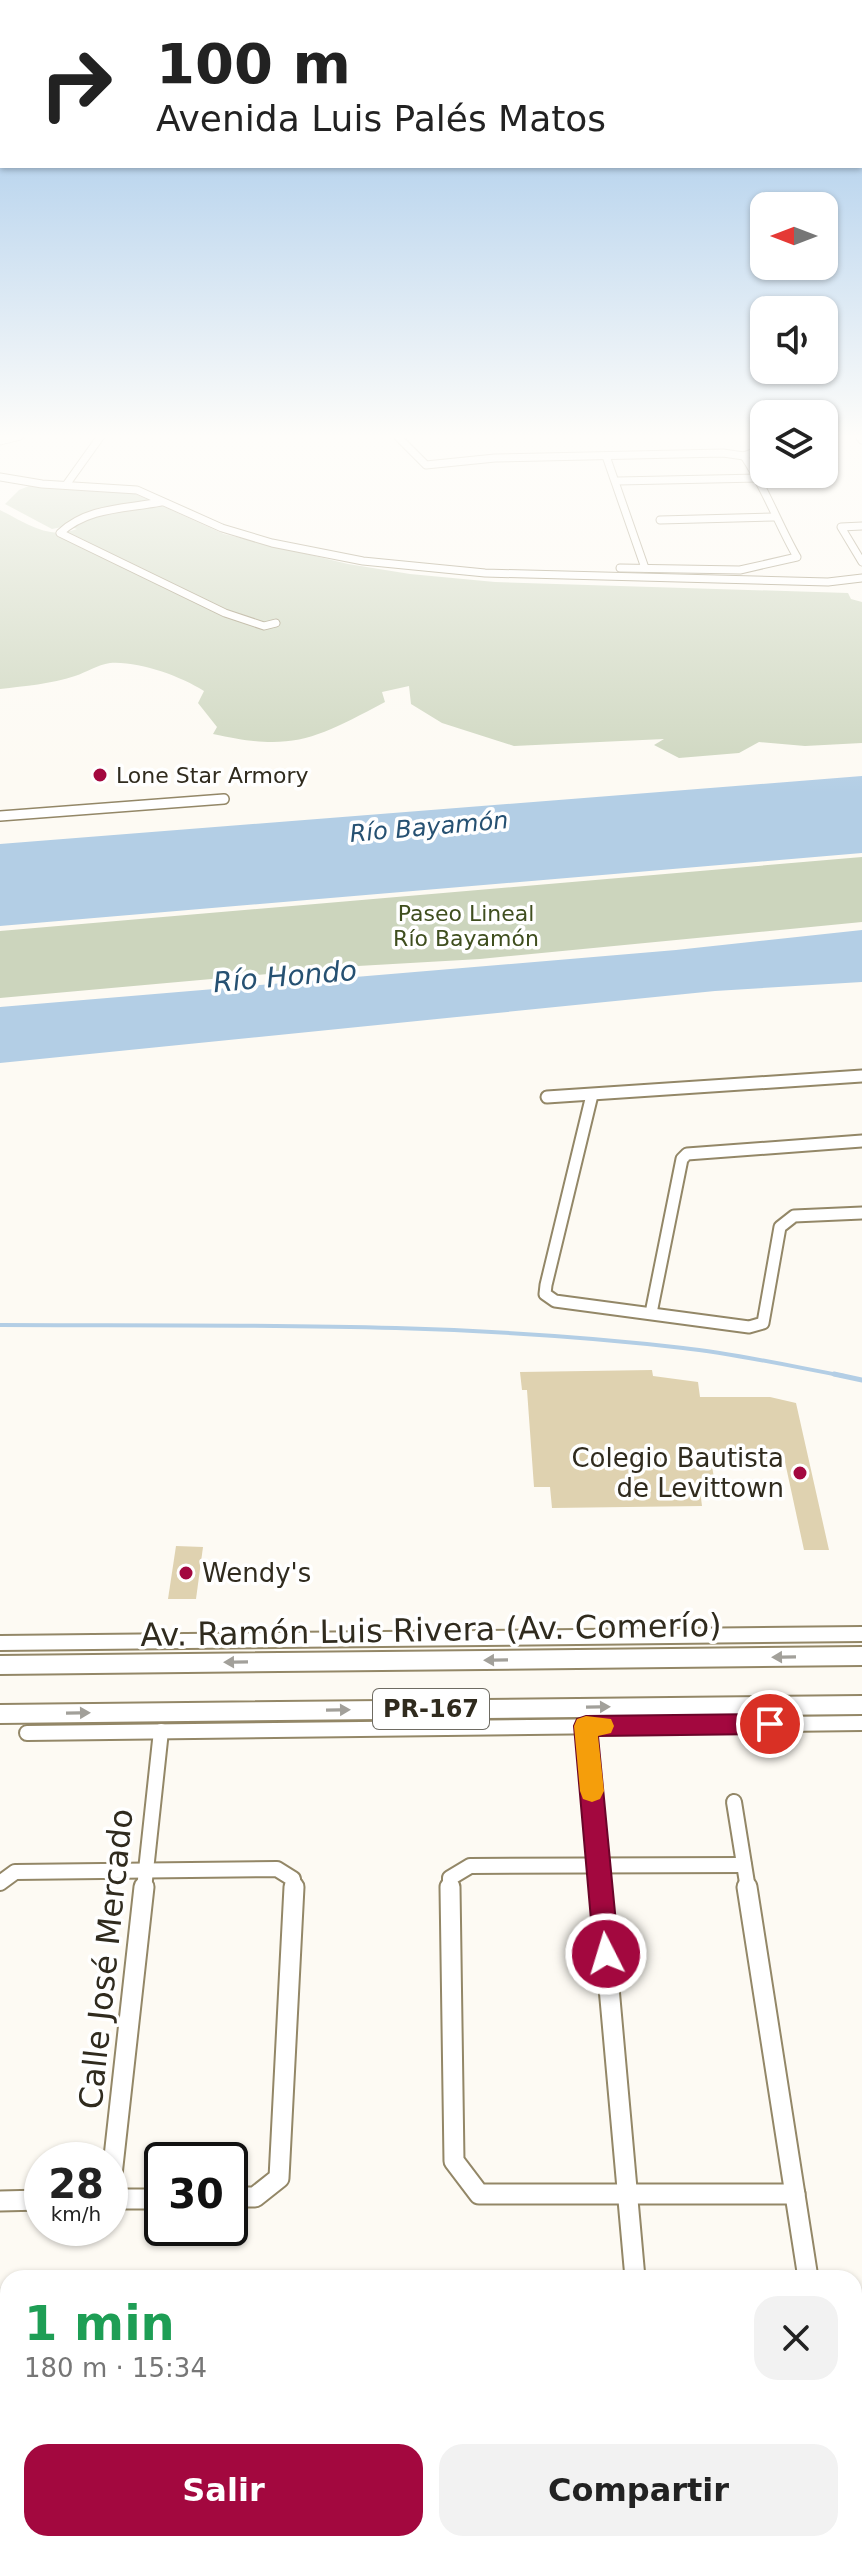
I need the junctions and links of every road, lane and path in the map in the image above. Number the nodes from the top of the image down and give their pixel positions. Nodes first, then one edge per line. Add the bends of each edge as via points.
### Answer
1 (105, 555) edge
2 (326, 555) edge
3 (641, 555) edge
4 (796, 555) edge
5 (620, 568) dead end
6 (645, 568) junction
7 (862, 578) edge
8 (276, 623) dead end
9 (224, 799) dead end
10 (0, 816) edge
11 (862, 1076) edge
12 (592, 1095) junction
13 (547, 1097) dead end
14 (862, 1141) edge
15 (862, 1213) edge
16 (651, 1313) junction
17 (862, 1634) edge
18 (0, 1643) edge
19 (862, 1656) edge
20 (0, 1665) edge
21 (862, 1705) edge
22 (0, 1714) edge
23 (862, 1723) edge
24 (586, 1726) junction
25 (161, 1731) junction
26 (27, 1733) dead end
27 (734, 1802) dead end
28 (598, 1864) junction
29 (744, 1865) junction
30 (146, 1871) junction
31 (0, 1883) edge
32 (116, 2142) edge
33 (627, 2192) junction
34 (795, 2194) junction
35 (248, 2197) edge
36 (24, 2200) edge
37 (0, 2201) edge
38 (634, 2270) edge
39 (807, 2270) edge

1 - 8 street via 225,613 264,626
2 - 7 street via 423,568 828,582
3 - 6 street
4 - 6 street via 740,570
5 - 6 street
9 - 10 street
11 - 12 street
12 - 13 street
12 - 16 street via 545,1294 555,1301
14 - 16 street via 687,1154
15 - 16 street via 784,1221 763,1323 749,1327
17 - 18 street
19 -> 20 main road, Av. Ramón Luis Rivera (Av. Comerío) / PR-167
22 -> 21 main road, PR-167
23 - 24 street
24 - 25 street
24 - 28 street
25 - 26 street
25 - 30 street, Calle José Mercado
27 - 29 street
28 - 29 street
28 - 33 street
28 - 33 street via 470,1866 450,1878 454,2161 479,2194
29 - 34 street
30 - 31 street via 15,1872
30 - 32 street, Calle José Mercado
30 - 35 street via 277,1869 293,1879 279,2178
33 - 34 street
33 - 38 street
34 - 39 street
36 - 37 street

